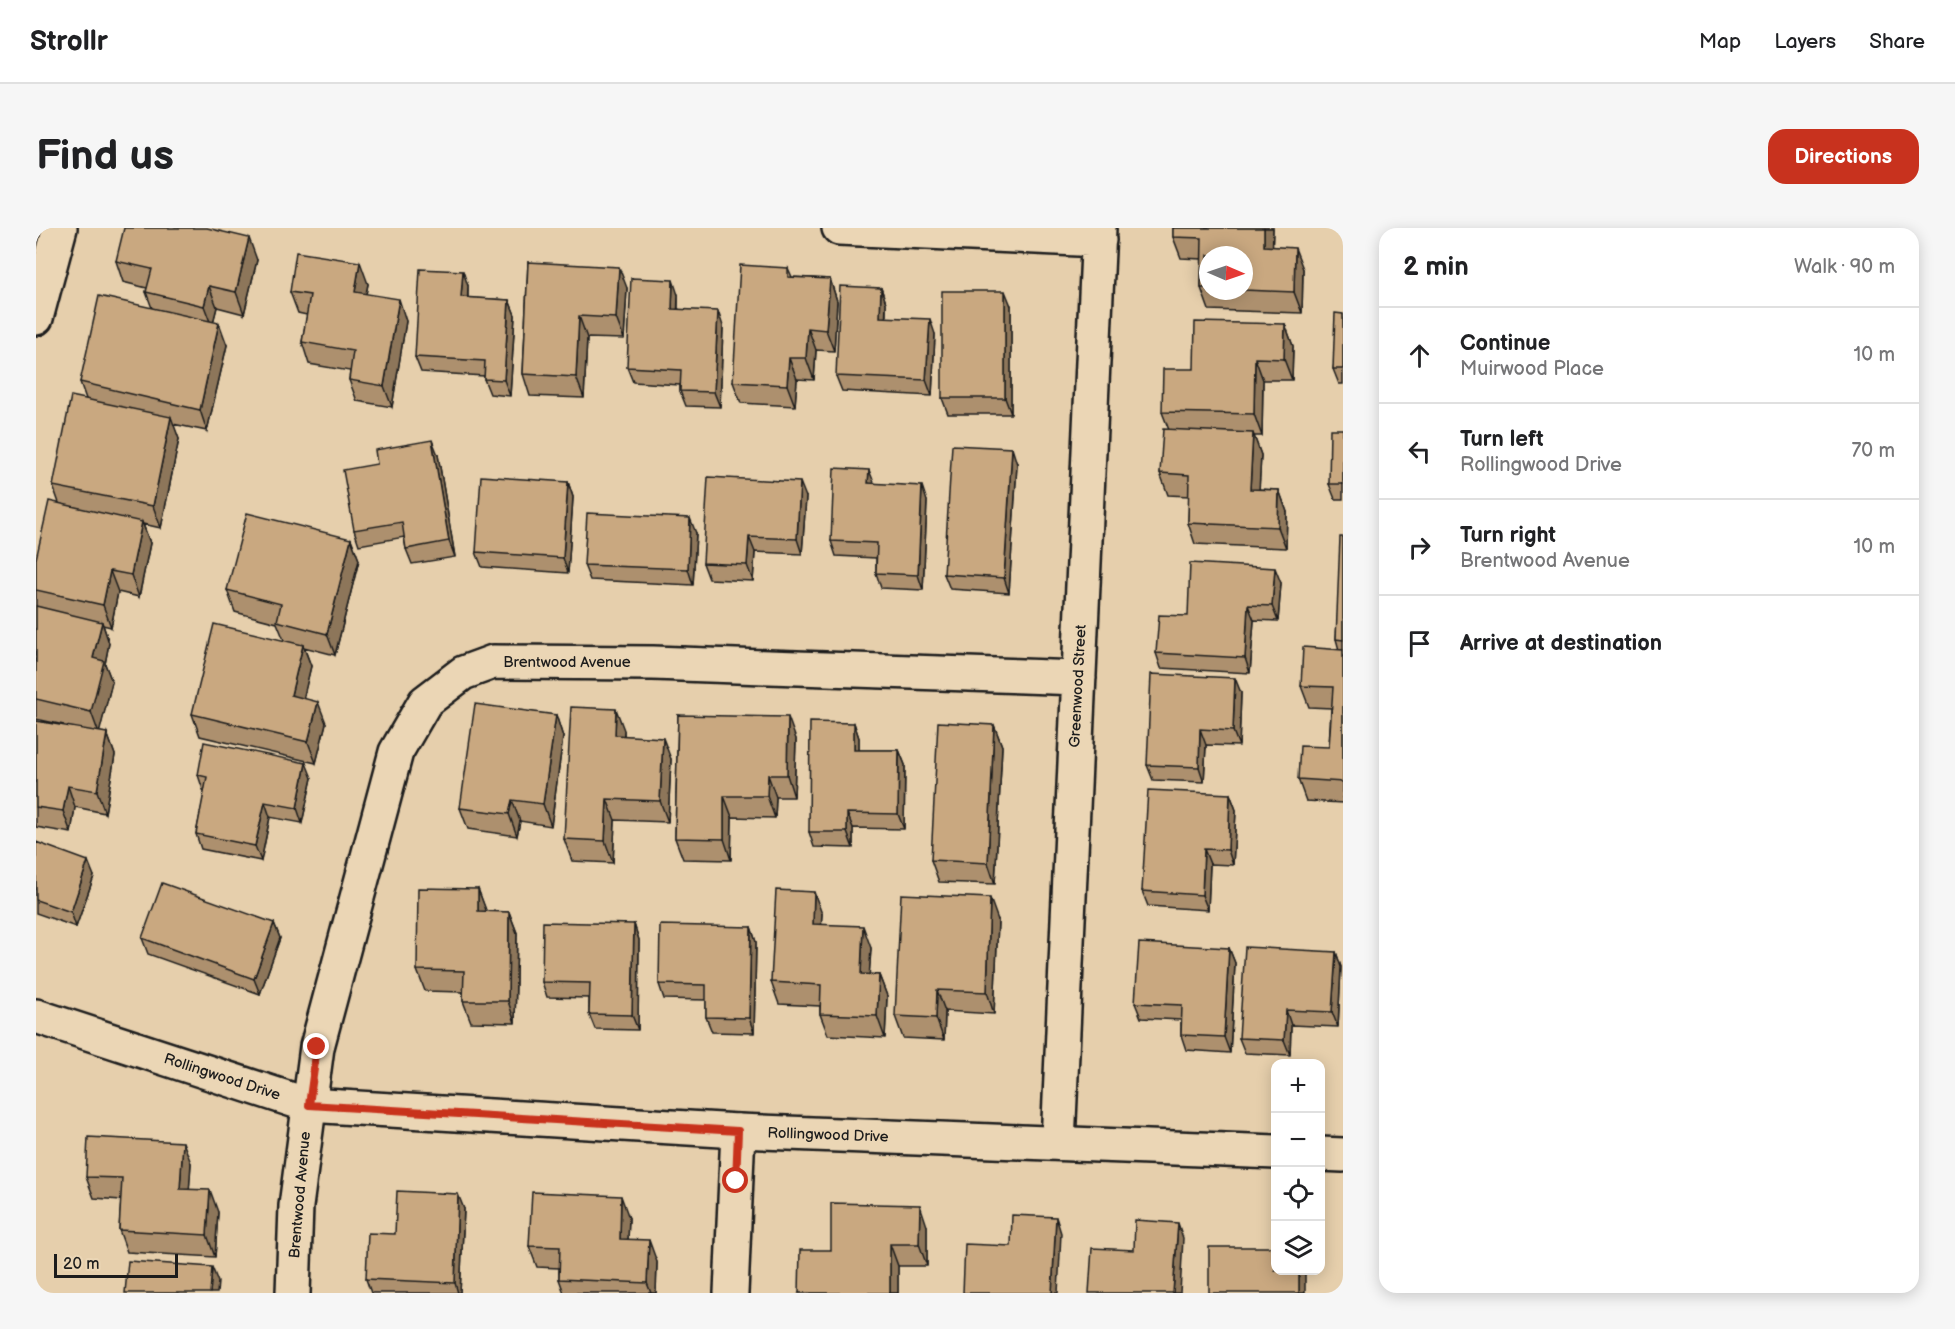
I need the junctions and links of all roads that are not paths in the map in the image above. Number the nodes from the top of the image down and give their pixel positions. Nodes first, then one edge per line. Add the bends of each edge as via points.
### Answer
1 (60, 228) edge
2 (839, 228) edge
3 (1099, 234) edge
4 (36, 318) edge
5 (1079, 678) junction
6 (36, 1016) edge
7 (309, 1105) junction
8 (738, 1131) junction
9 (1058, 1143) junction
10 (1271, 1152) edge
11 (1325, 1154) edge
12 (1343, 1155) edge
13 (293, 1293) edge
14 (731, 1293) edge

1 - 4 street
2 - 3 street
3 - 5 street, Greenwood Street
5 - 7 street, Brentwood Avenue via 630,663 494,662 463,673 425,702 396,752 317,1047
5 - 9 street, Greenwood Street
6 - 7 street, Rollingwood Drive
7 - 8 street, Rollingwood Drive
7 - 13 street, Brentwood Avenue via 296,1206
8 - 9 street, Rollingwood Drive
8 - 14 street
9 - 10 street, Rollingwood Drive
11 - 12 street

